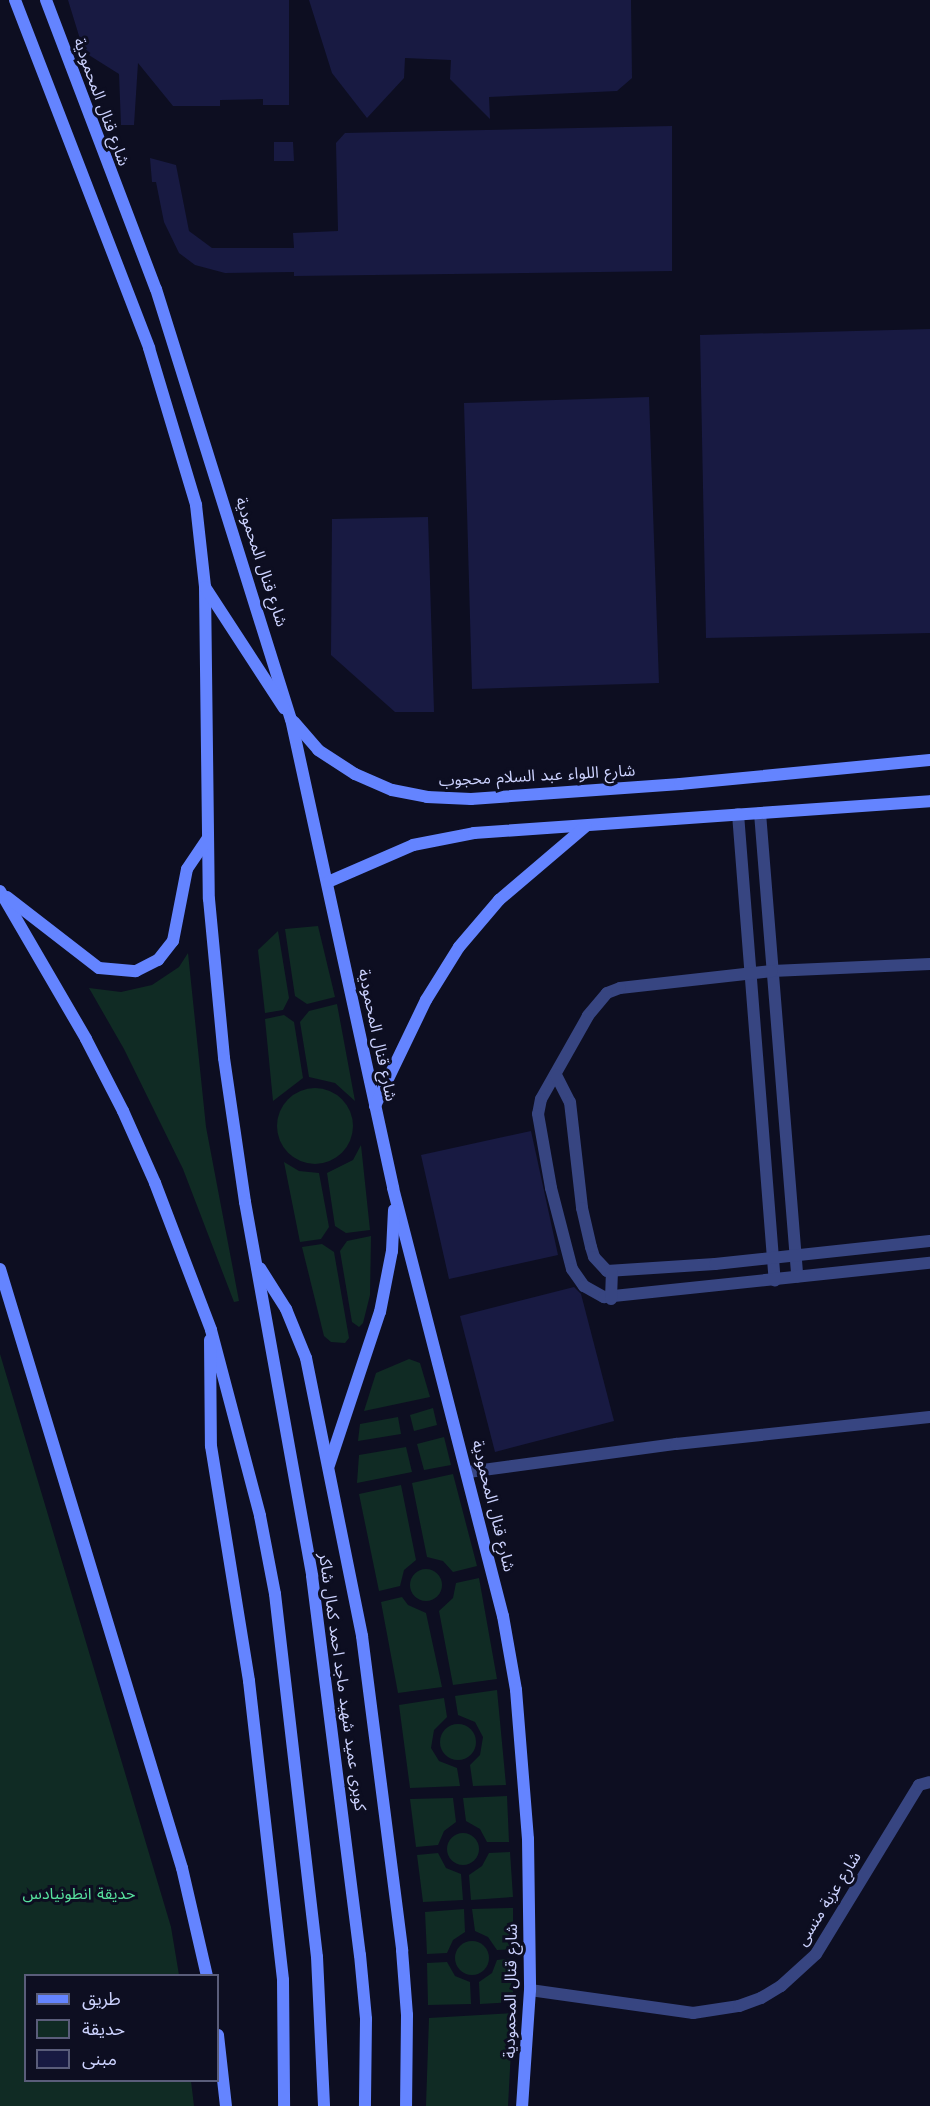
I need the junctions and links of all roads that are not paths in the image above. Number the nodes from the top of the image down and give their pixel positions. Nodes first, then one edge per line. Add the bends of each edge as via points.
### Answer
1 (15, 0) edge
2 (46, 0) edge
3 (205, 586) junction
4 (291, 719) junction
5 (930, 760) edge
6 (930, 801) edge
7 (760, 813) junction
8 (738, 814) junction
9 (588, 825) junction
10 (208, 838) junction
11 (328, 882) junction
12 (1, 892) edge
13 (930, 964) edge
14 (772, 971) junction
15 (753, 974) junction
16 (556, 1075) junction
17 (375, 1106) junction
18 (393, 1188) junction
19 (930, 1241) edge
20 (795, 1256) junction
21 (773, 1258) junction
22 (930, 1263) edge
23 (258, 1265) junction
24 (0, 1269) edge
25 (612, 1273) junction
26 (797, 1277) junction
27 (775, 1281) junction
28 (611, 1299) junction
29 (211, 1330) junction
30 (930, 1417) edge
31 (328, 1466) junction
32 (468, 1472) junction
33 (924, 1783) edge
34 (207, 1974) edge
35 (530, 1990) junction
36 (219, 2044) edge
37 (226, 2106) edge
38 (284, 2106) edge
39 (324, 2106) edge
40 (365, 2106) edge
41 (406, 2106) edge
42 (522, 2106) edge

1 - 3 main road via 149,348 196,505
2 - 4 main road, شارع قنال المحمودية via 156,289
3 - 4 main road, شارع اللواء عبد السلام محجوب
3 - 10 main road
4 - 5 main road, شارع اللواء عبد السلام محجوب via 318,750 355,774 392,790 428,797 471,799 680,784
4 - 11 main road, شارع قنال المحمودية
6 - 7 main road
7 - 8 main road
7 - 14 street
8 - 9 main road
8 - 15 street
9 - 11 main road via 443,838 384,855
9 - 17 main road via 499,900 459,947 426,1000
10 - 12 main road via 187,869 173,941 158,960 136,971 99,968
10 - 23 main road, كوبرى عميد شهيد ماجد احمد كمال شاكر via 209,899 224,1058
11 - 17 main road, شارع قنال المحمودية
12 - 29 main road via 123,1111
13 - 14 street
14 - 15 street
14 - 20 street
15 - 16 street via 637,985 607,993 588,1016
15 - 21 street
16 - 25 street via 570,1102 582,1208 591,1247 600,1265
16 - 28 street via 538,1113 551,1188 572,1269 584,1286
17 - 18 main road, شارع قنال المحمودية
18 - 31 main road via 394,1220 387,1282
18 - 32 main road, شارع قنال المحمودية
19 - 20 street
20 - 21 street
20 - 26 street
21 - 25 street
21 - 27 street
22 - 26 street
23 - 31 main road via 286,1309 306,1358
23 - 40 main road, كوبرى عميد شهيد ماجد احمد كمال شاكر via 312,1576 360,1955 366,2019
24 - 34 main road via 182,1868
25 - 28 street
26 - 27 street
27 - 28 street
29 - 38 main road via 211,1446 249,1681 284,1980
29 - 39 main road via 260,1516 275,1594 317,1957
30 - 32 street via 676,1444
31 - 41 main road via 360,1624 387,1814 407,2015
32 - 35 main road, شارع قنال المحمودية via 503,1616 516,1690 528,1839
33 - 35 street, شارع عزبة منسى via 816,1954 781,1986 761,1998 739,2006 693,2013
35 - 42 main road, شارع قنال المحمودية
36 - 37 main road

